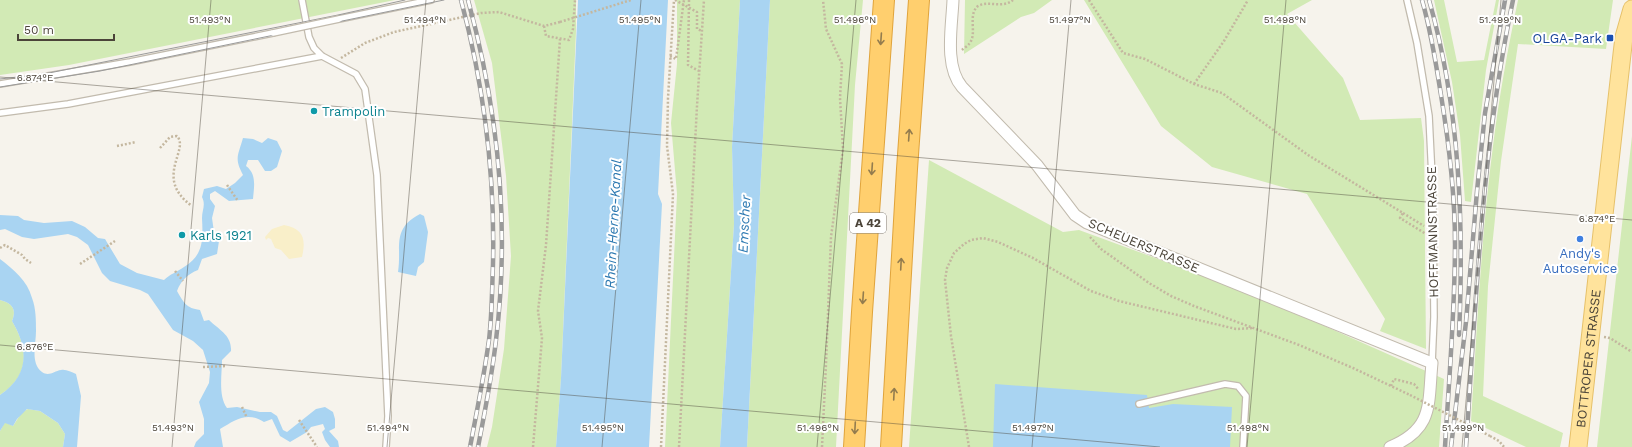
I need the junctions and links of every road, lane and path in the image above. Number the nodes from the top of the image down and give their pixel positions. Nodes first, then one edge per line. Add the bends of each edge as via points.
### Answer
1 (302, 0) edge
2 (431, 0) edge
3 (575, 0) edge
4 (632, 0) edge
5 (675, 0) edge
6 (684, 0) edge
7 (689, 0) edge
8 (704, 0) edge
9 (823, 0) edge
10 (884, 0) edge
11 (919, 0) edge
12 (953, 0) edge
13 (1013, 0) edge
14 (1090, 0) edge
15 (1248, 0) edge
16 (1407, 0) edge
17 (683, 5) junction
18 (689, 8) junction
19 (1632, 9) edge
20 (544, 26) junction
21 (702, 30) junction
22 (560, 39) junction
23 (322, 56) junction
24 (670, 56) junction
25 (951, 58) junction
26 (337, 65) junction
27 (699, 71) junction
28 (0, 84) edge
29 (1194, 84) junction
30 (0, 113) edge
31 (136, 142) dead end
32 (117, 146) dead end
33 (160, 148) dead end
34 (227, 185) dead end
35 (238, 202) dead end
36 (192, 206) dead end
37 (1403, 213) junction
38 (1087, 223) junction
39 (1424, 226) dead end
40 (1433, 239) junction
41 (115, 241) dead end
42 (0, 248) edge
43 (31, 263) dead end
44 (80, 264) dead end
45 (175, 271) dead end
46 (183, 281) dead end
47 (1254, 328) junction
48 (1610, 338) dead end
49 (1632, 352) edge
50 (1432, 363) junction
51 (226, 366) dead end
52 (203, 367) dead end
53 (1391, 386) junction
54 (1429, 396) junction
55 (1139, 404) dead end
56 (242, 407) dead end
57 (247, 418) dead end
58 (299, 420) dead end
59 (317, 447) edge
60 (386, 447) edge
61 (534, 447) edge
62 (661, 447) edge
63 (679, 447) edge
64 (822, 447) edge
65 (854, 447) edge
66 (891, 447) edge
67 (968, 447) edge
68 (1243, 447) edge
69 (1390, 447) edge
70 (1504, 447) edge
71 (1578, 447) edge

1 - 23 lane via 309,37 314,48
2 - 28 lane, bridge via 130,62
3 - 22 path via 574,29 569,40
4 - 20 path, bridge
5 - 17 path
5 - 24 path
6 - 17 path
7 - 18 path
8 - 21 path
9 - 64 path via 826,29 842,64 840,98 843,149 830,237
10 -> 65 highway, A 42
66 -> 11 highway, A 42
12 - 25 street, SCHEUERSTRASSE
13 - 25 path via 1005,4 987,2 977,7 973,13 970,44
14 - 29 path via 1123,53 1145,59
15 - 29 path
16 - 40 lane, HOFFMANNSTRASSE via 1429,116
17 - 18 path
17 - 24 path via 676,59
18 - 21 path via 697,12 697,29
18 - 27 path via 688,65
19 - 71 main road, BOTTROPER STRASSE via 1623,49
20 - 22 path via 546,36
20 - 26 path via 499,12 481,13 394,32 365,43 341,57
21 - 27 path
22 - 61 path via 546,244 538,311 542,338
23 - 26 lane
23 - 30 lane via 76,102
24 - 62 path via 667,146 673,194
25 - 38 street, SCHEUERSTRASSE via 953,73 958,83 1037,165 1075,215
26 - 60 lane via 356,74 365,89 377,176 388,416
27 - 63 path
29 - 37 path via 1222,93 1308,155
31 - 32 path
33 - 36 path via 170,137 178,136 181,139 173,176 178,192
34 - 35 path
37 - 39 path
37 - 40 path via 1400,218
38 - 47 path via 1092,241 1150,283 1194,306
38 - 50 street, SCHEUERSTRASSE
40 - 50 lane, HOFFMANNSTRASSE
41 - 44 path
42 - 43 path via 5,245
45 - 46 path
47 - 53 path
47 - 67 path via 1236,329 1119,301 1091,291 998,242 983,238 972,240 954,253 945,280
48 - 49 path
50 - 54 street, HOFFMANNSTRASSE
51 - 52 path
53 - 54 path via 1394,379 1414,384 1421,393
53 - 70 path, bridge via 1490,436
54 - 69 street, HOFFMANNSTRASSE via 1427,414 1420,427 1404,441
55 - 68 lane via 1225,384 1238,386 1246,396
56 - 57 path
58 - 59 path

